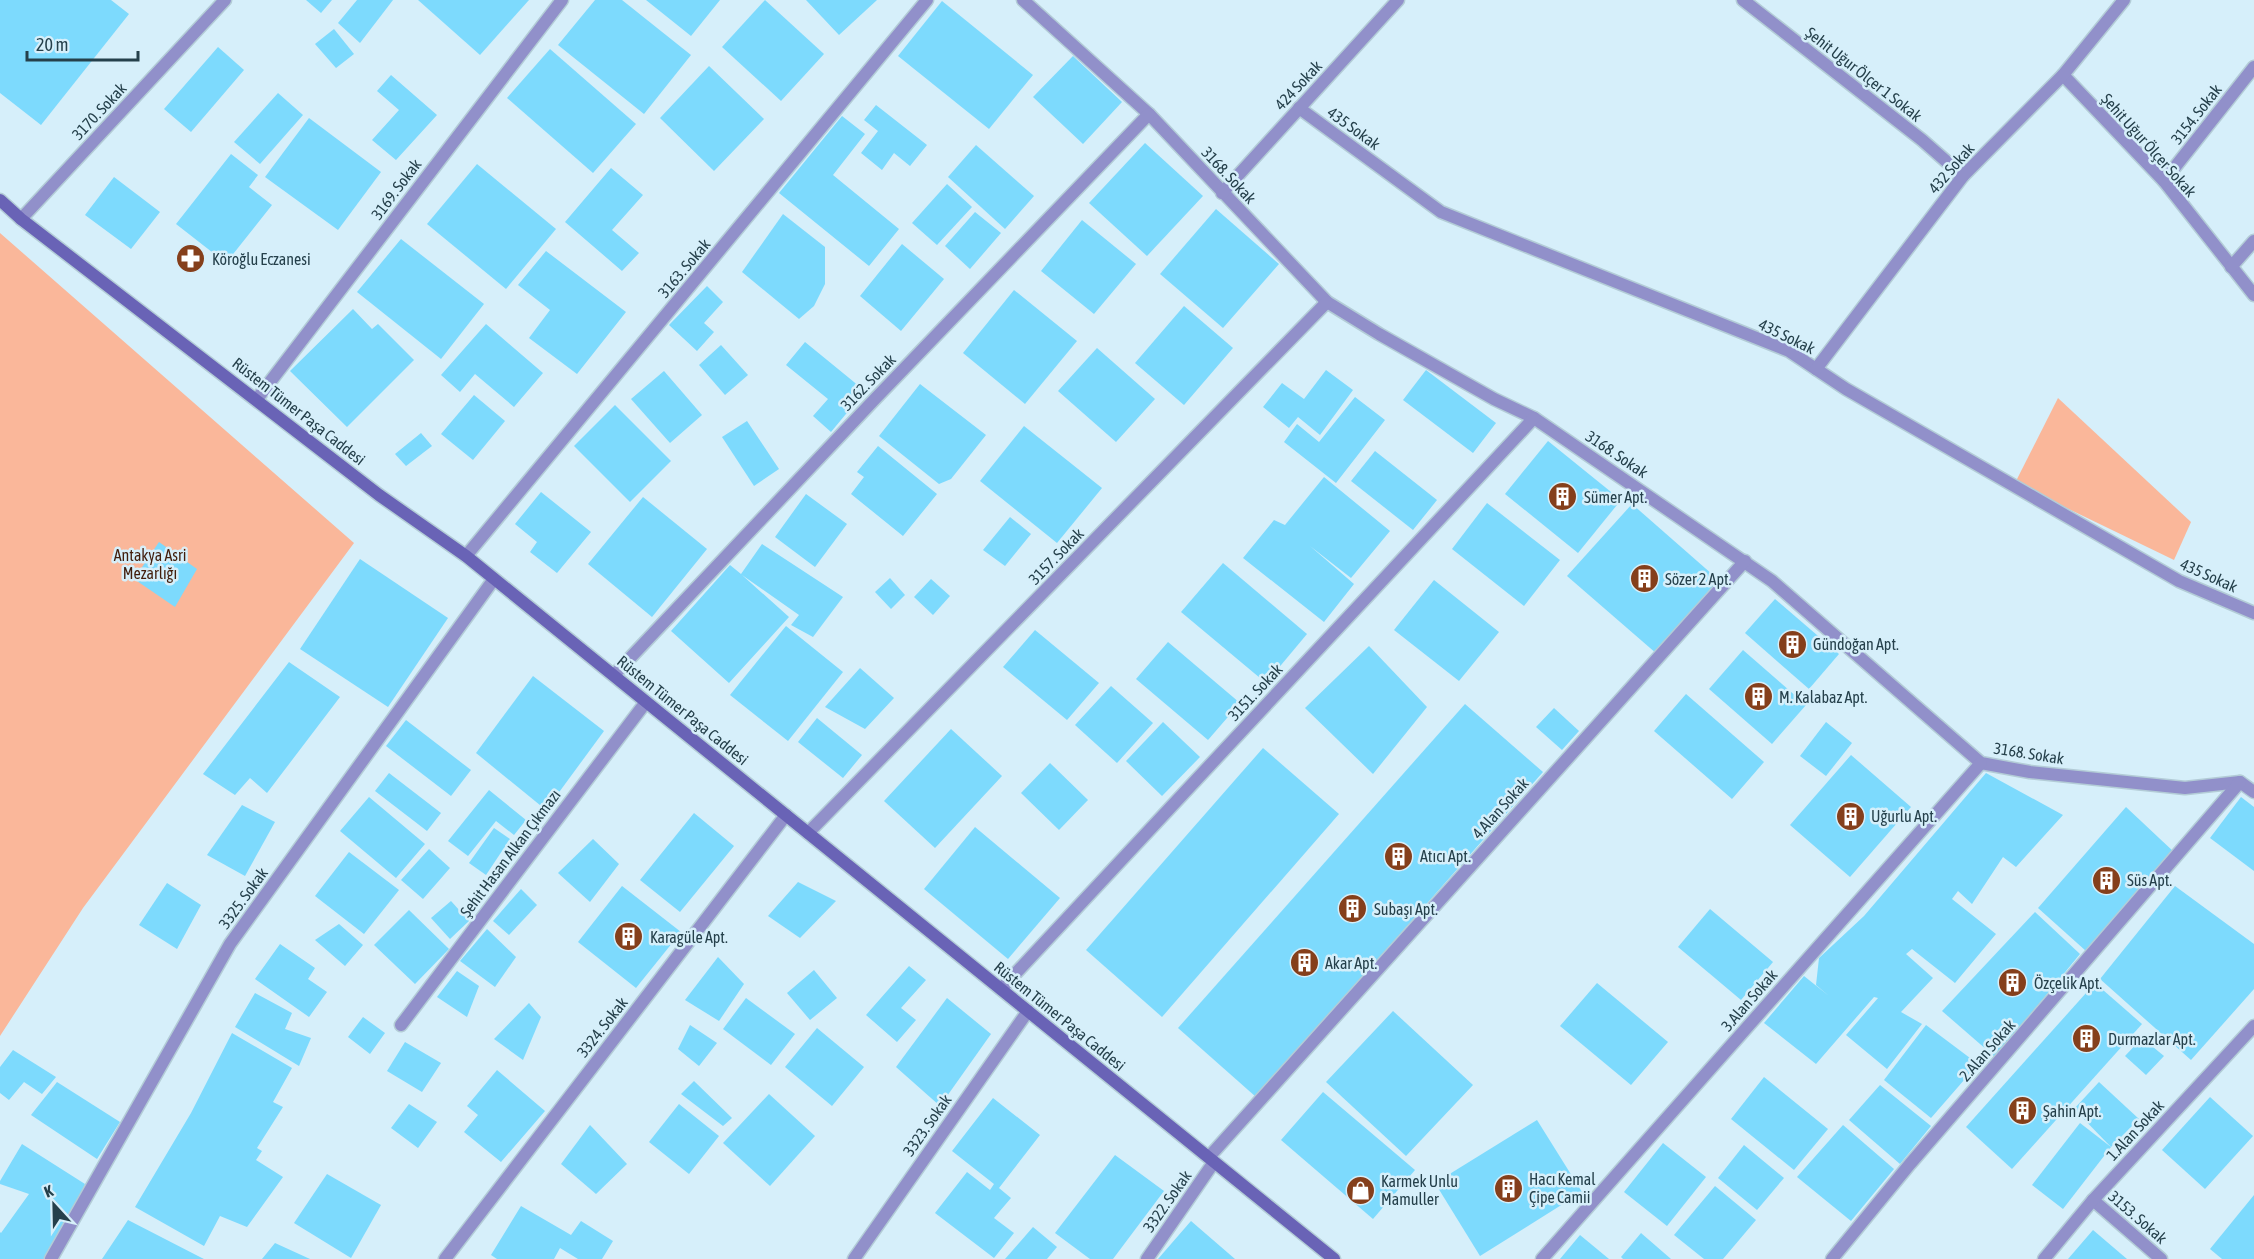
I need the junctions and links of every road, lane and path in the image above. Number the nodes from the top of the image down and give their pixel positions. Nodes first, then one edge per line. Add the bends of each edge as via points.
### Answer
1 (225, 0) edge
2 (562, 0) edge
3 (927, 0) edge
4 (1023, 0) edge
5 (1398, 0) edge
6 (1743, 0) edge
7 (2124, 0) edge
8 (2254, 67) edge
9 (2063, 75) junction
10 (1299, 108) junction
11 (1149, 114) junction
12 (1962, 176) junction
13 (2164, 181) junction
14 (1222, 193) junction
15 (0, 200) edge
16 (21, 219) junction
17 (2254, 241) edge
18 (2231, 267) junction
19 (2254, 295) edge
20 (1327, 302) junction
21 (1816, 369) junction
22 (257, 399) junction
23 (1534, 418) junction
24 (466, 556) junction
25 (1744, 561) junction
26 (494, 579) junction
27 (2254, 613) edge
28 (614, 675) junction
29 (646, 702) junction
30 (1981, 763) junction
31 (2240, 782) junction
32 (2254, 792) edge
33 (786, 815) junction
34 (808, 833) junction
35 (1001, 989) junction
36 (1028, 1011) junction
37 (401, 1024) dead end
38 (2254, 1026) edge
39 (1211, 1160) junction
40 (2093, 1200) junction
41 (51, 1259) edge
42 (445, 1259) edge
43 (854, 1259) edge
44 (1147, 1259) edge
45 (1334, 1259) edge
46 (1542, 1259) edge
47 (1832, 1259) edge
48 (2044, 1259) edge
49 (2161, 1259) edge

1 - 16 street, 3170. Sokak
2 - 22 street, 3169. Sokak
3 - 24 street, 3163. Sokak
4 - 11 street, 3168. Sokak
5 - 10 street, 424 Sokak
6 - 12 street, Şehit Uğur Ölçer 1 Sokak via 1922,140
7 - 9 street, 432 Sokak
8 - 13 street, 3154. Sokak
9 - 12 street, 432 Sokak
9 - 13 street, Şehit Uğur Ölçer Sokak
10 - 14 street, 424 Sokak
10 - 21 street, 435 Sokak via 1441,212 1789,351
11 - 14 street, 3168. Sokak
11 - 28 street, 3162. Sokak
12 - 21 street, 432 Sokak
13 - 18 street, Şehit Uğur Ölçer Sokak
14 - 20 street, 3168. Sokak
15 - 16 street, Rüstem Tümer Paşa Caddesi
16 - 22 street, Rüstem Tümer Paşa Caddesi
17 - 18 street
18 - 19 street, Şehit Uğur Ölçer Sokak
20 - 23 street, 3168. Sokak via 1485,394
20 - 34 street, 3157. Sokak
21 - 27 street, 435 Sokak via 2179,581
22 - 24 street, Rüstem Tümer Paşa Caddesi via 379,495
23 - 25 street, 3168. Sokak
23 - 35 street, 3151. Sokak
24 - 26 street, Rüstem Tümer Paşa Caddesi
25 - 30 street, 3168. Sokak
25 - 39 street, 4.Alan Sokak
26 - 28 street, Rüstem Tümer Paşa Caddesi
26 - 41 street, 3325. Sokak via 230,944
28 - 29 street, Rüstem Tümer Paşa Caddesi
29 - 33 street, Rüstem Tümer Paşa Caddesi
29 - 37 street, Şehit Hasan Alkan Çıkmazı
30 - 31 street, 3168. Sokak via 2185,788
30 - 46 street, 3.Alan Sokak
31 - 32 street
31 - 47 street, 2.Alan Sokak
33 - 34 street, Rüstem Tümer Paşa Caddesi
33 - 42 street, 3324. Sokak
34 - 35 street, Rüstem Tümer Paşa Caddesi
35 - 36 street, Rüstem Tümer Paşa Caddesi
36 - 39 street, Rüstem Tümer Paşa Caddesi
36 - 43 street, 3323. Sokak
38 - 40 street, 1.Alan Sokak
39 - 44 street, 3322. Sokak
39 - 45 street, Rüstem Tümer Paşa Caddesi
40 - 48 street, 1.Alan Sokak
40 - 49 street, 3153. Sokak

